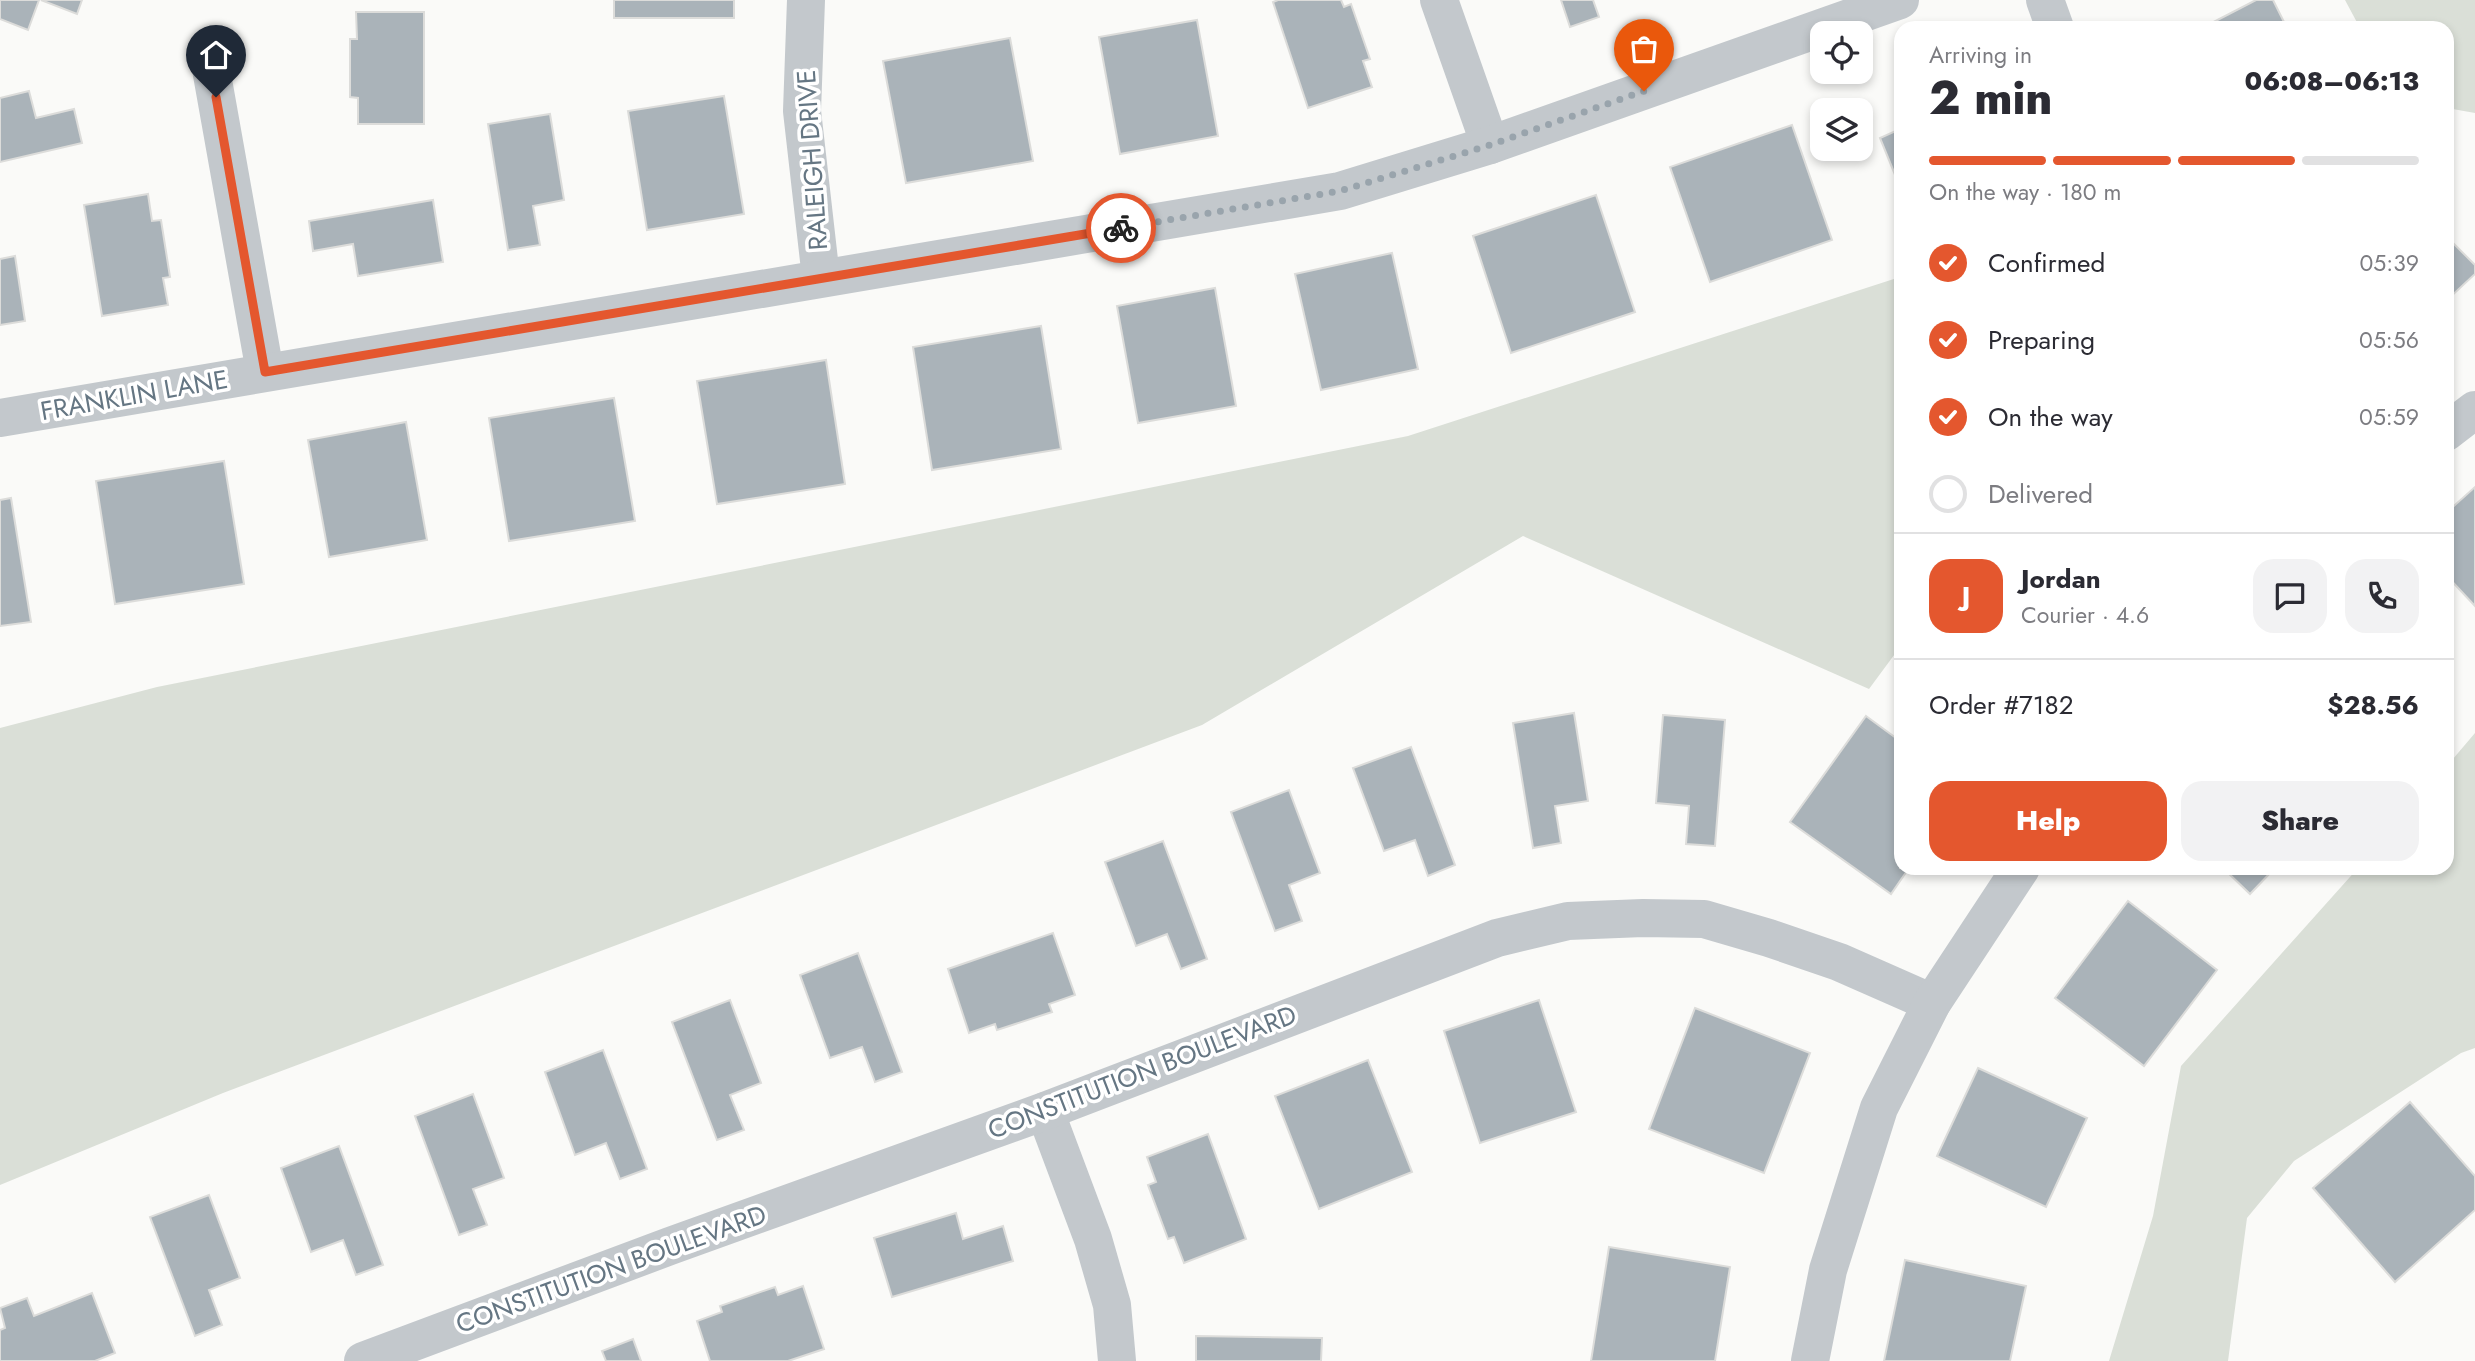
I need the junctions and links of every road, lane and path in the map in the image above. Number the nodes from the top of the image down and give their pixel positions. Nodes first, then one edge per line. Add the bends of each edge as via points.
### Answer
1 (806, 0) edge
2 (1439, 0) edge
3 (1900, 0) edge
4 (2045, 0) edge
5 (2052, 21) edge
6 (211, 69) dead end
7 (1490, 145) junction
8 (821, 278) junction
9 (265, 372) junction
10 (2475, 410) edge
11 (0, 418) edge
12 (2454, 426) edge
13 (2016, 875) edge
14 (1932, 1003) junction
15 (1045, 1111) junction
16 (363, 1361) edge
17 (1117, 1361) edge
18 (1810, 1361) edge

1 - 8 street, RALEIGH DRIVE via 802,111
2 - 7 street
3 - 7 street, FRANKLIN LANE
4 - 5 street
6 - 9 street
7 - 8 street, FRANKLIN LANE via 1340,191
8 - 9 street, FRANKLIN LANE
9 - 11 street, FRANKLIN LANE
10 - 12 street
13 - 14 street
14 - 15 street, CONSTITUTION BOULEVARD via 1839,962 1704,919 1568,921 1497,938
14 - 18 street via 1879,1108 1828,1270
15 - 16 street, CONSTITUTION BOULEVARD
15 - 17 street via 1097,1252 1112,1305

